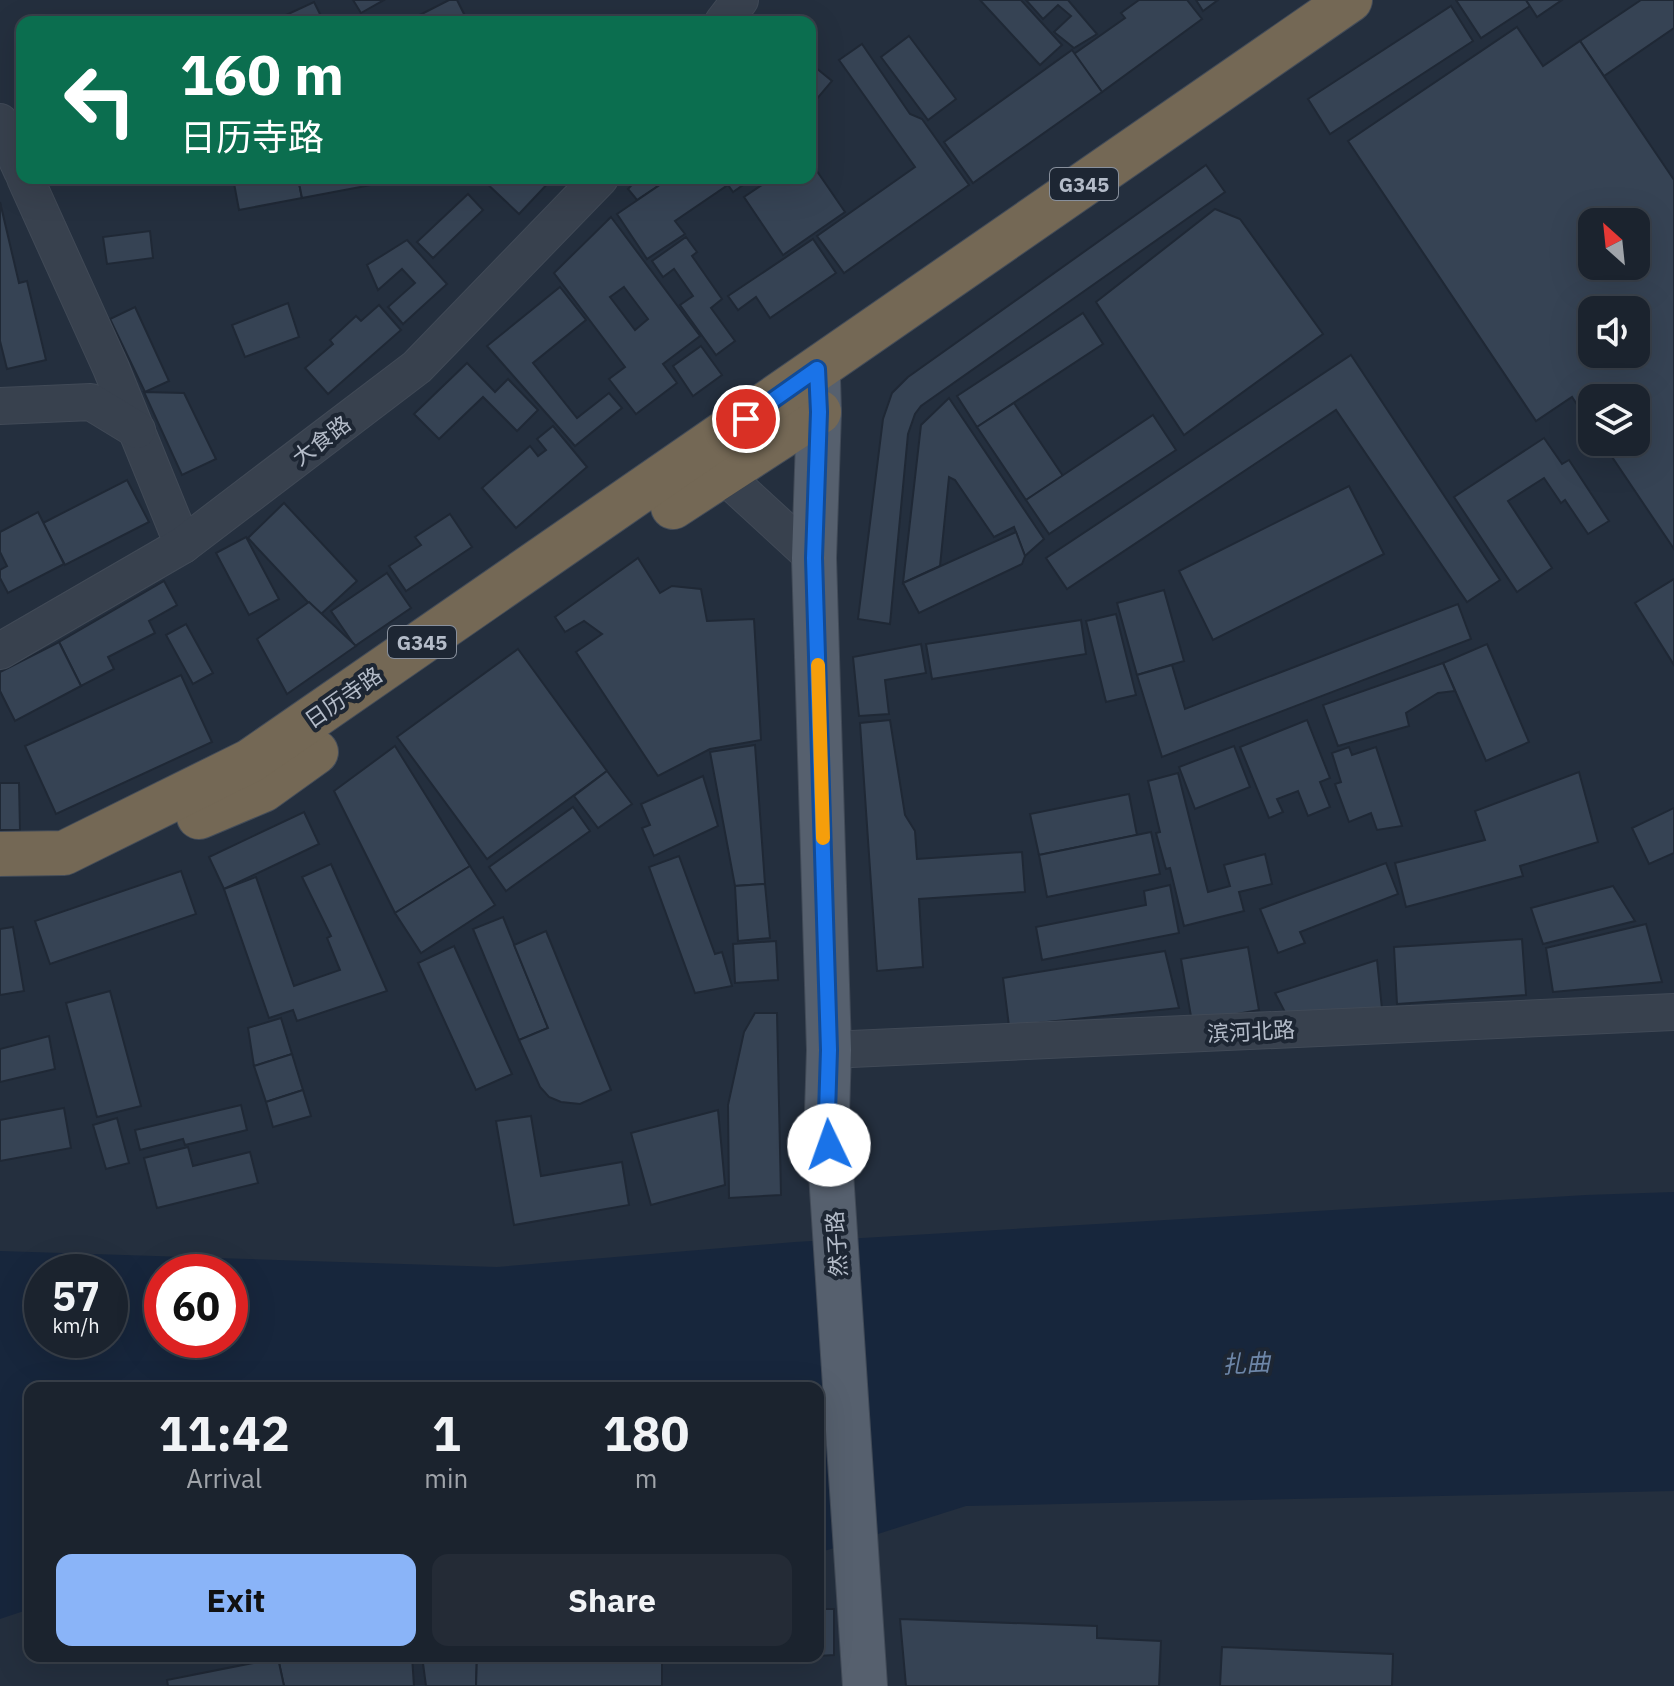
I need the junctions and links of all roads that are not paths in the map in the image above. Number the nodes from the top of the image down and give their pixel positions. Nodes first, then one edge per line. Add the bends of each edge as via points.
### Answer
1 (740, 0) edge
2 (1350, 0) edge
3 (728, 16) edge
4 (0, 122) edge
5 (16, 158) edge
6 (28, 184) edge
7 (594, 184) edge
8 (817, 369) junction
9 (0, 406) edge
10 (819, 412) junction
11 (137, 430) junction
12 (710, 463) junction
13 (183, 545) junction
14 (814, 558) junction
15 (0, 651) edge
16 (0, 854) edge
17 (0, 878) edge
18 (1674, 1012) edge
19 (829, 1050) junction
20 (865, 1684) edge

1 - 3 street
2 - 8 highway, G345
4 - 5 street
6 - 11 street
7 - 13 street, 大食路 via 417,367
8 - 10 main road, 然子路
8 - 12 highway, 日历寺路 / G345
9 - 11 street via 91,402
10 - 12 highway, 日历寺路 / G345
10 - 14 main road, 然子路
11 - 13 street
12 - 14 street
12 - 16 highway, 日历寺路 / G345 via 250,761 64,853
12 - 17 highway, 日历寺路 / G345 via 263,790 69,874
13 - 15 street, 大食路
14 - 19 main road, 然子路
18 - 19 street, 滨河北路
19 - 20 main road, 然子路 via 827,1113

